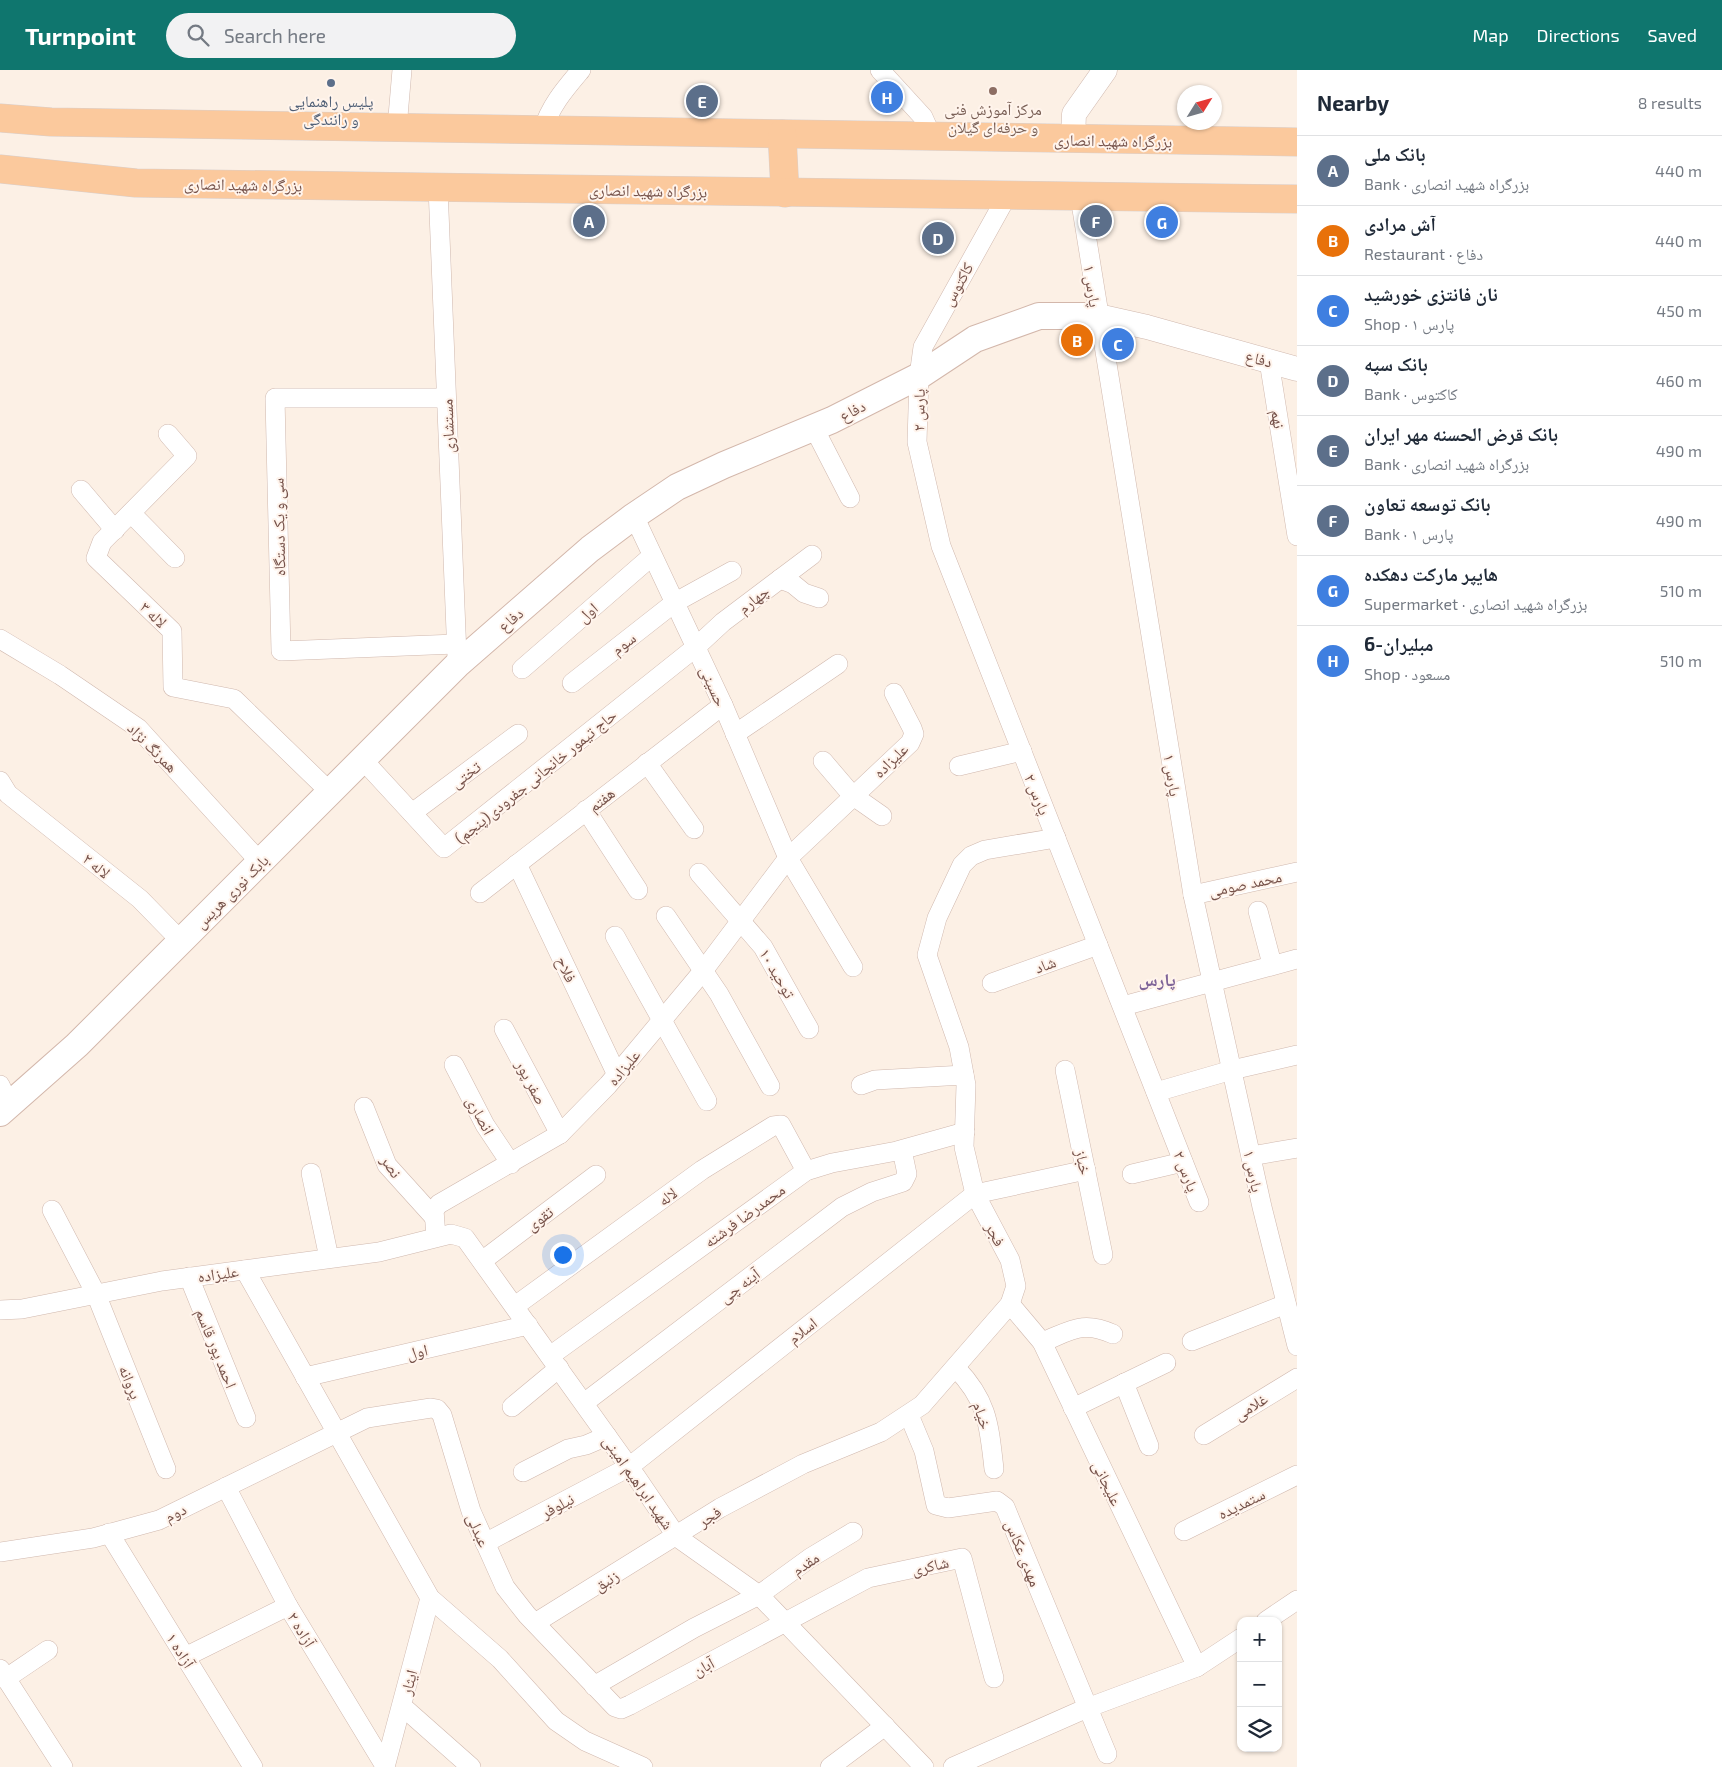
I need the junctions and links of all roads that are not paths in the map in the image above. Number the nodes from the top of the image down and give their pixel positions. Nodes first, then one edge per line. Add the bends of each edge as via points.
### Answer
1 (402, 70) edge
2 (581, 70) edge
3 (880, 70) edge
4 (1105, 70) edge
5 (0, 118) edge
6 (397, 128) junction
7 (543, 130) junction
8 (782, 134) junction
9 (932, 137) junction
10 (1073, 139) junction
11 (1297, 142) edge
12 (0, 170) edge
13 (438, 187) junction
14 (785, 193) junction
15 (1007, 196) junction
16 (1080, 197) junction
17 (1297, 199) edge
18 (1098, 316) junction
19 (1269, 361) junction
20 (1297, 369) edge
21 (919, 376) junction
22 (446, 398) junction
23 (814, 428) junction
24 (168, 434) dead end
25 (81, 490) dead end
26 (850, 498) dead end
27 (131, 513) junction
28 (634, 516) junction
29 (115, 530) junction
30 (1297, 536) edge
31 (812, 555) dead end
32 (652, 556) junction
33 (175, 558) dead end
34 (732, 571) dead end
35 (780, 579) junction
36 (819, 598) dead end
37 (674, 603) junction
38 (0, 639) edge
39 (696, 647) junction
40 (457, 655) junction
41 (838, 664) dead end
42 (522, 669) dead end
43 (572, 683) dead end
44 (894, 693) dead end
45 (723, 705) junction
46 (518, 734) dead end
47 (735, 734) junction
48 (1022, 751) junction
49 (362, 760) junction
50 (822, 761) dead end
51 (647, 763) junction
52 (959, 766) dead end
53 (3, 792) edge
54 (330, 792) junction
55 (852, 795) junction
56 (586, 810) junction
57 (412, 813) junction
58 (882, 816) dead end
59 (820, 826) dead end
60 (694, 829) dead end
61 (1056, 838) junction
62 (788, 858) junction
63 (260, 862) junction
64 (517, 864) junction
65 (1297, 872) edge
66 (699, 873) dead end
67 (638, 890) dead end
68 (480, 893) dead end
69 (1193, 895) junction
70 (1258, 911) dead end
71 (666, 916) dead end
72 (742, 920) junction
73 (616, 936) dead end
74 (181, 941) junction
75 (1098, 945) junction
76 (1297, 959) edge
77 (1272, 964) junction
78 (853, 967) dead end
79 (703, 971) junction
80 (1213, 981) junction
81 (992, 983) dead end
82 (1123, 1006) junction
83 (662, 1021) junction
84 (504, 1029) dead end
85 (809, 1029) dead end
86 (1297, 1055) edge
87 (454, 1065) dead end
88 (1065, 1070) dead end
89 (1232, 1070) junction
90 (617, 1075) junction
91 (964, 1075) junction
92 (861, 1085) dead end
93 (770, 1086) dead end
94 (1156, 1092) junction
95 (3, 1101) edge
96 (706, 1101) dead end
97 (364, 1107) dead end
98 (965, 1132) junction
99 (560, 1134) junction
100 (1297, 1148) edge
101 (902, 1150) junction
102 (1251, 1156) junction
103 (1183, 1162) junction
104 (511, 1164) junction
105 (1086, 1170) junction
106 (806, 1171) junction
107 (311, 1173) dead end
108 (1132, 1174) dead end
109 (596, 1175) dead end
110 (975, 1194) junction
111 (1199, 1202) dead end
112 (52, 1210) dead end
113 (434, 1217) junction
114 (444, 1236) junction
115 (1103, 1255) dead end
116 (329, 1258) junction
117 (482, 1261) junction
118 (245, 1270) junction
119 (189, 1277) junction
120 (96, 1294) junction
121 (1010, 1304) junction
122 (1286, 1304) junction
123 (515, 1306) junction
124 (0, 1310) edge
125 (528, 1325) junction
126 (1113, 1334) dead end
127 (1192, 1341) dead end
128 (1042, 1342) junction
129 (1297, 1346) edge
130 (555, 1362) junction
131 (1166, 1363) dead end
132 (956, 1368) junction
133 (305, 1377) junction
134 (1297, 1378) edge
135 (1124, 1384) junction
136 (584, 1403) junction
137 (512, 1407) dead end
138 (1072, 1408) junction
139 (909, 1415) junction
140 (246, 1418) dead end
141 (336, 1432) junction
142 (1204, 1435) dead end
143 (607, 1436) junction
144 (1149, 1446) dead end
145 (629, 1467) junction
146 (166, 1469) dead end
147 (994, 1469) dead end
148 (523, 1472) dead end
149 (1297, 1475) edge
150 (226, 1487) junction
151 (1184, 1530) dead end
152 (853, 1532) dead end
153 (109, 1533) junction
154 (677, 1537) junction
155 (485, 1543) junction
156 (0, 1552) edge
157 (759, 1596) junction
158 (430, 1598) junction
159 (1297, 1600) edge
160 (288, 1606) junction
161 (1272, 1617) edge
162 (785, 1622) junction
163 (536, 1623) junction
164 (1237, 1641) edge
165 (48, 1650) dead end
166 (185, 1656) junction
167 (1197, 1667) junction
168 (3, 1674) edge
169 (994, 1678) dead end
170 (594, 1686) junction
171 (402, 1706) junction
172 (1087, 1708) junction
173 (621, 1710) joint
174 (885, 1726) junction
175 (1107, 1754) dead end
176 (992, 1759) edge
177 (63, 1767) edge
178 (253, 1767) edge
179 (385, 1767) edge
180 (472, 1767) edge
181 (643, 1767) edge
182 (830, 1767) edge
183 (924, 1767) edge
184 (953, 1767) edge

1 - 6 street
2 - 7 street via 561,93
3 - 9 street via 923,116
4 - 10 street via 1074,114
5 - 6 main road, بزرگراه شهید انصاری via 61,123
6 - 7 main road, بزرگراه شهید انصاری
7 - 8 main road, بزرگراه شهید انصاری
8 - 9 main road, بزرگراه شهید انصاری
8 - 14 main road
9 - 10 main road, بزرگراه شهید انصاری
10 - 11 main road, بزرگراه شهید انصاری
12 - 13 main road, بزرگراه شهید انصاری via 136,182
13 - 14 main road, بزرگراه شهید انصاری
13 - 22 street, مستشاری
14 - 15 main road, بزرگراه شهید انصاری
15 - 16 main road, بزرگراه شهید انصاری
15 - 21 street, کاکتوس via 923,347
16 - 17 main road, بزرگراه شهید انصاری
16 - 18 street, پارس ۱
18 - 19 street, دفاع
18 - 21 main road, دفاع via 1039,316 975,339
18 - 69 street, پارس ۱
19 - 20 street, دفاع
19 - 30 street, نهم
21 - 23 main road, دفاع
21 - 48 street, پارس ۲ via 917,442 941,546
22 - 40 street, مستشاری
22 - 40 street, سی و یک دستگاه via 275,398 281,651
23 - 26 street
23 - 28 main road, دفاع via 677,487
24 - 27 street, لاله ۳ via 187,456
25 - 29 street
27 - 29 street, لاله ۳
27 - 33 street
28 - 32 street, حسینی
28 - 40 main road, دفاع
29 - 54 street, لاله ۳ via 102,542 96,558 172,631 173,687 234,698
31 - 35 street, چهارم
32 - 37 street, حسینی
32 - 42 street, اول
34 - 37 street
35 - 36 street
35 - 39 street, چهارم
37 - 39 street, حسینی
37 - 43 street, سوم
38 - 63 street, همرنگ نژاد via 138,728
39 - 45 street, حسینی
39 - 57 street, حاج تیمور خانجانی جفرودی(پنجم) via 444,848
40 - 49 main road, بابک نوری هریس
41 - 47 street
44 - 55 street, علیزاده via 914,734 910,743
45 - 47 street, حسینی
45 - 51 street, هفتم
46 - 57 street, تختی
47 - 62 street, حسینی
48 - 52 street
48 - 61 street, پارس ۲
49 - 54 main road, بابک نوری هریس
49 - 57 street, حاج تیمور خانجانی جفرودی(پنجم)
50 - 55 street
51 - 56 street, هفتم
51 - 60 street
53 - 74 street, لاله ۲ via 140,899
54 - 63 main road, بابک نوری هریس
55 - 58 street
55 - 62 street, علیزاده
56 - 64 street, هفتم
56 - 67 street
59 - 62 street, علیزاده
61 - 75 street, پارس ۲
61 - 91 street, فجر via 985,850 971,856 962,865 937,918 928,955 959,1047
62 - 72 street, علیزاده
62 - 78 street
63 - 74 main road, بابک نوری هریس
64 - 68 street, هفتم
64 - 90 street, فلاح
65 - 69 street, محمد صومی
66 - 72 street, توحید ۱۰
69 - 80 street, پارس ۱
70 - 77 street
71 - 79 street
72 - 79 street, علیزاده
72 - 85 street, توحید ۱۰ via 764,946
73 - 83 street
74 - 95 main road, بابک نوری هریس via 77,1045
75 - 81 street, شاد
75 - 82 street, پارس ۲
76 - 77 street
77 - 80 street
79 - 83 street, علیزاده
79 - 93 street
80 - 82 street
80 - 89 street, پارس ۱
82 - 94 street, پارس ۲
83 - 90 street, علیزاده
83 - 96 street
84 - 99 street, صفر پور
86 - 89 street
87 - 104 street, انصاری via 485,1125
88 - 105 street, خباز
89 - 94 street
89 - 102 street, پارس ۱
90 - 99 street, علیزاده
91 - 92 street via 875,1080
91 - 98 street, فجر
94 - 103 street, پارس ۲
97 - 113 street, نصر via 388,1165
98 - 101 street, محمدرضا فرشته
98 - 110 street, فجر via 964,1147
99 - 104 street, علیزاده
100 - 102 street
101 - 106 street, محمدرضا فرشته
101 - 136 street, آینه چی via 906,1174 903,1182 872,1192 842,1207
102 - 122 street, پارس ۱
103 - 108 street
103 - 111 street, پارس ۲
104 - 113 street, علیزاده via 439,1204 434,1210
105 - 110 street
105 - 115 street, خباز
106 - 123 street, لاله via 781,1125 773,1126 702,1170
106 - 130 street, محمدرضا فرشته
107 - 116 street
109 - 117 street, تقوی
110 - 121 street, فجر via 1010,1260 1016,1286
110 - 145 street, اسلام
112 - 120 street, پروانه
113 - 114 street
114 - 116 street, علیزاده via 379,1252
114 - 117 street, شهید ابراهیم امینی via 465,1238
116 - 118 street, علیزاده
117 - 123 street, شهید ابراهیم امینی
118 - 119 street, علیزاده
118 - 133 street
119 - 120 street, علیزاده
119 - 140 street, احمد پور قاسم
120 - 124 street, علیزاده via 22,1309
120 - 146 street, پروانه
121 - 128 street, علیجانی
121 - 132 street, فجر
122 - 127 street
122 - 129 street, پارس ۱
123 - 125 street, شهید ابراهیم امینی
125 - 130 street, شهید ابراهیم امینی
125 - 133 street, اول
126 - 128 street via 1086,1326
128 - 138 street, علیجانی
130 - 136 street, شهید ابراهیم امینی
130 - 137 street, محمدرضا فرشته
131 - 135 street
132 - 139 street, فجر
132 - 147 street, خیام via 972,1385 989,1422
133 - 141 street
134 - 142 street, غلامی
135 - 138 street
135 - 144 street
136 - 143 street, شهید ابراهیم امینی
138 - 167 street, علیجانی
139 - 154 street, فجر via 881,1432 804,1464 720,1508
139 - 172 street, مهدی عکاس via 924,1451 936,1505 948,1508 997,1501 1005,1508
141 - 150 street, دوم
141 - 155 street, عبدلی via 367,1418 437,1409 442,1415 471,1511
141 - 158 street
143 - 145 street, شهید ابراهیم امینی
143 - 148 street via 568,1449
145 - 154 street, شهید ابراهیم امینی
145 - 155 street, نیلوفر
149 - 151 street, ستمدیده
150 - 153 street, دوم via 159,1520
150 - 160 street, آزاده ۲
152 - 157 street, مقدم via 810,1558
153 - 156 street, دوم
153 - 166 street, آزاده ۱
154 - 157 street, شهید ابراهیم امینی
154 - 163 street, زنبق
155 - 163 street, عبدلی via 505,1587
157 - 162 street, شهید ابراهیم امینی
157 - 170 street, مقدم via 686,1632
158 - 171 street, ایثار
158 - 181 street via 500,1659 556,1721 609,1754
159 - 161 street
160 - 166 street
160 - 179 street, آزاده ۲
162 - 169 street, شاکری via 868,1578 962,1558
162 - 173 street, آبان
162 - 174 street, شهید ابراهیم امینی
163 - 170 street, عبدلی
164 - 167 street
165 - 168 street
166 - 178 street, آزاده ۱
167 - 172 street
168 - 177 street
170 - 173 street, عبدلی
171 - 179 street, ایثار
171 - 180 street
172 - 175 street, مهدی عکاس
172 - 176 street
174 - 182 street
174 - 183 street, شهید ابراهیم امینی
176 - 184 street

